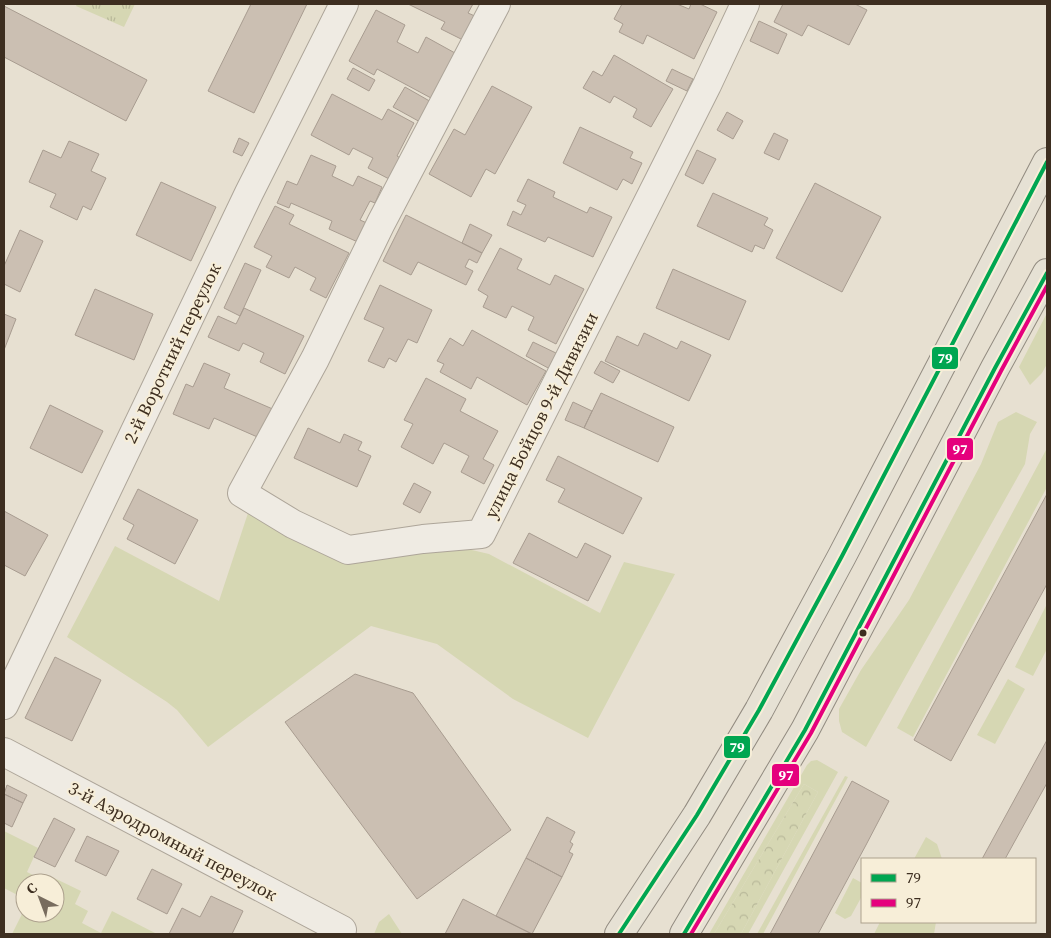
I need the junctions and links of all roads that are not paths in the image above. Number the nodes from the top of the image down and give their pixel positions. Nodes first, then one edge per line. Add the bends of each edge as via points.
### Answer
1 (344, 4) edge
2 (496, 4) edge
3 (745, 4) edge
4 (1047, 162) edge
5 (1047, 273) edge
6 (4, 705) edge
7 (4, 752) edge
8 (342, 930) dead end
9 (619, 934) edge
10 (684, 934) edge

1 - 6 street, 2-й Воротний переулок via 249,193
2 - 3 street, улица Бойцов 9-й Дивизии via 381,223 315,359 242,493 293,524 348,550 481,534
4 - 9 main road via 847,548 758,710 698,815
5 - 10 main road via 805,730
7 - 8 street, 3-й Аэродромный переулок

